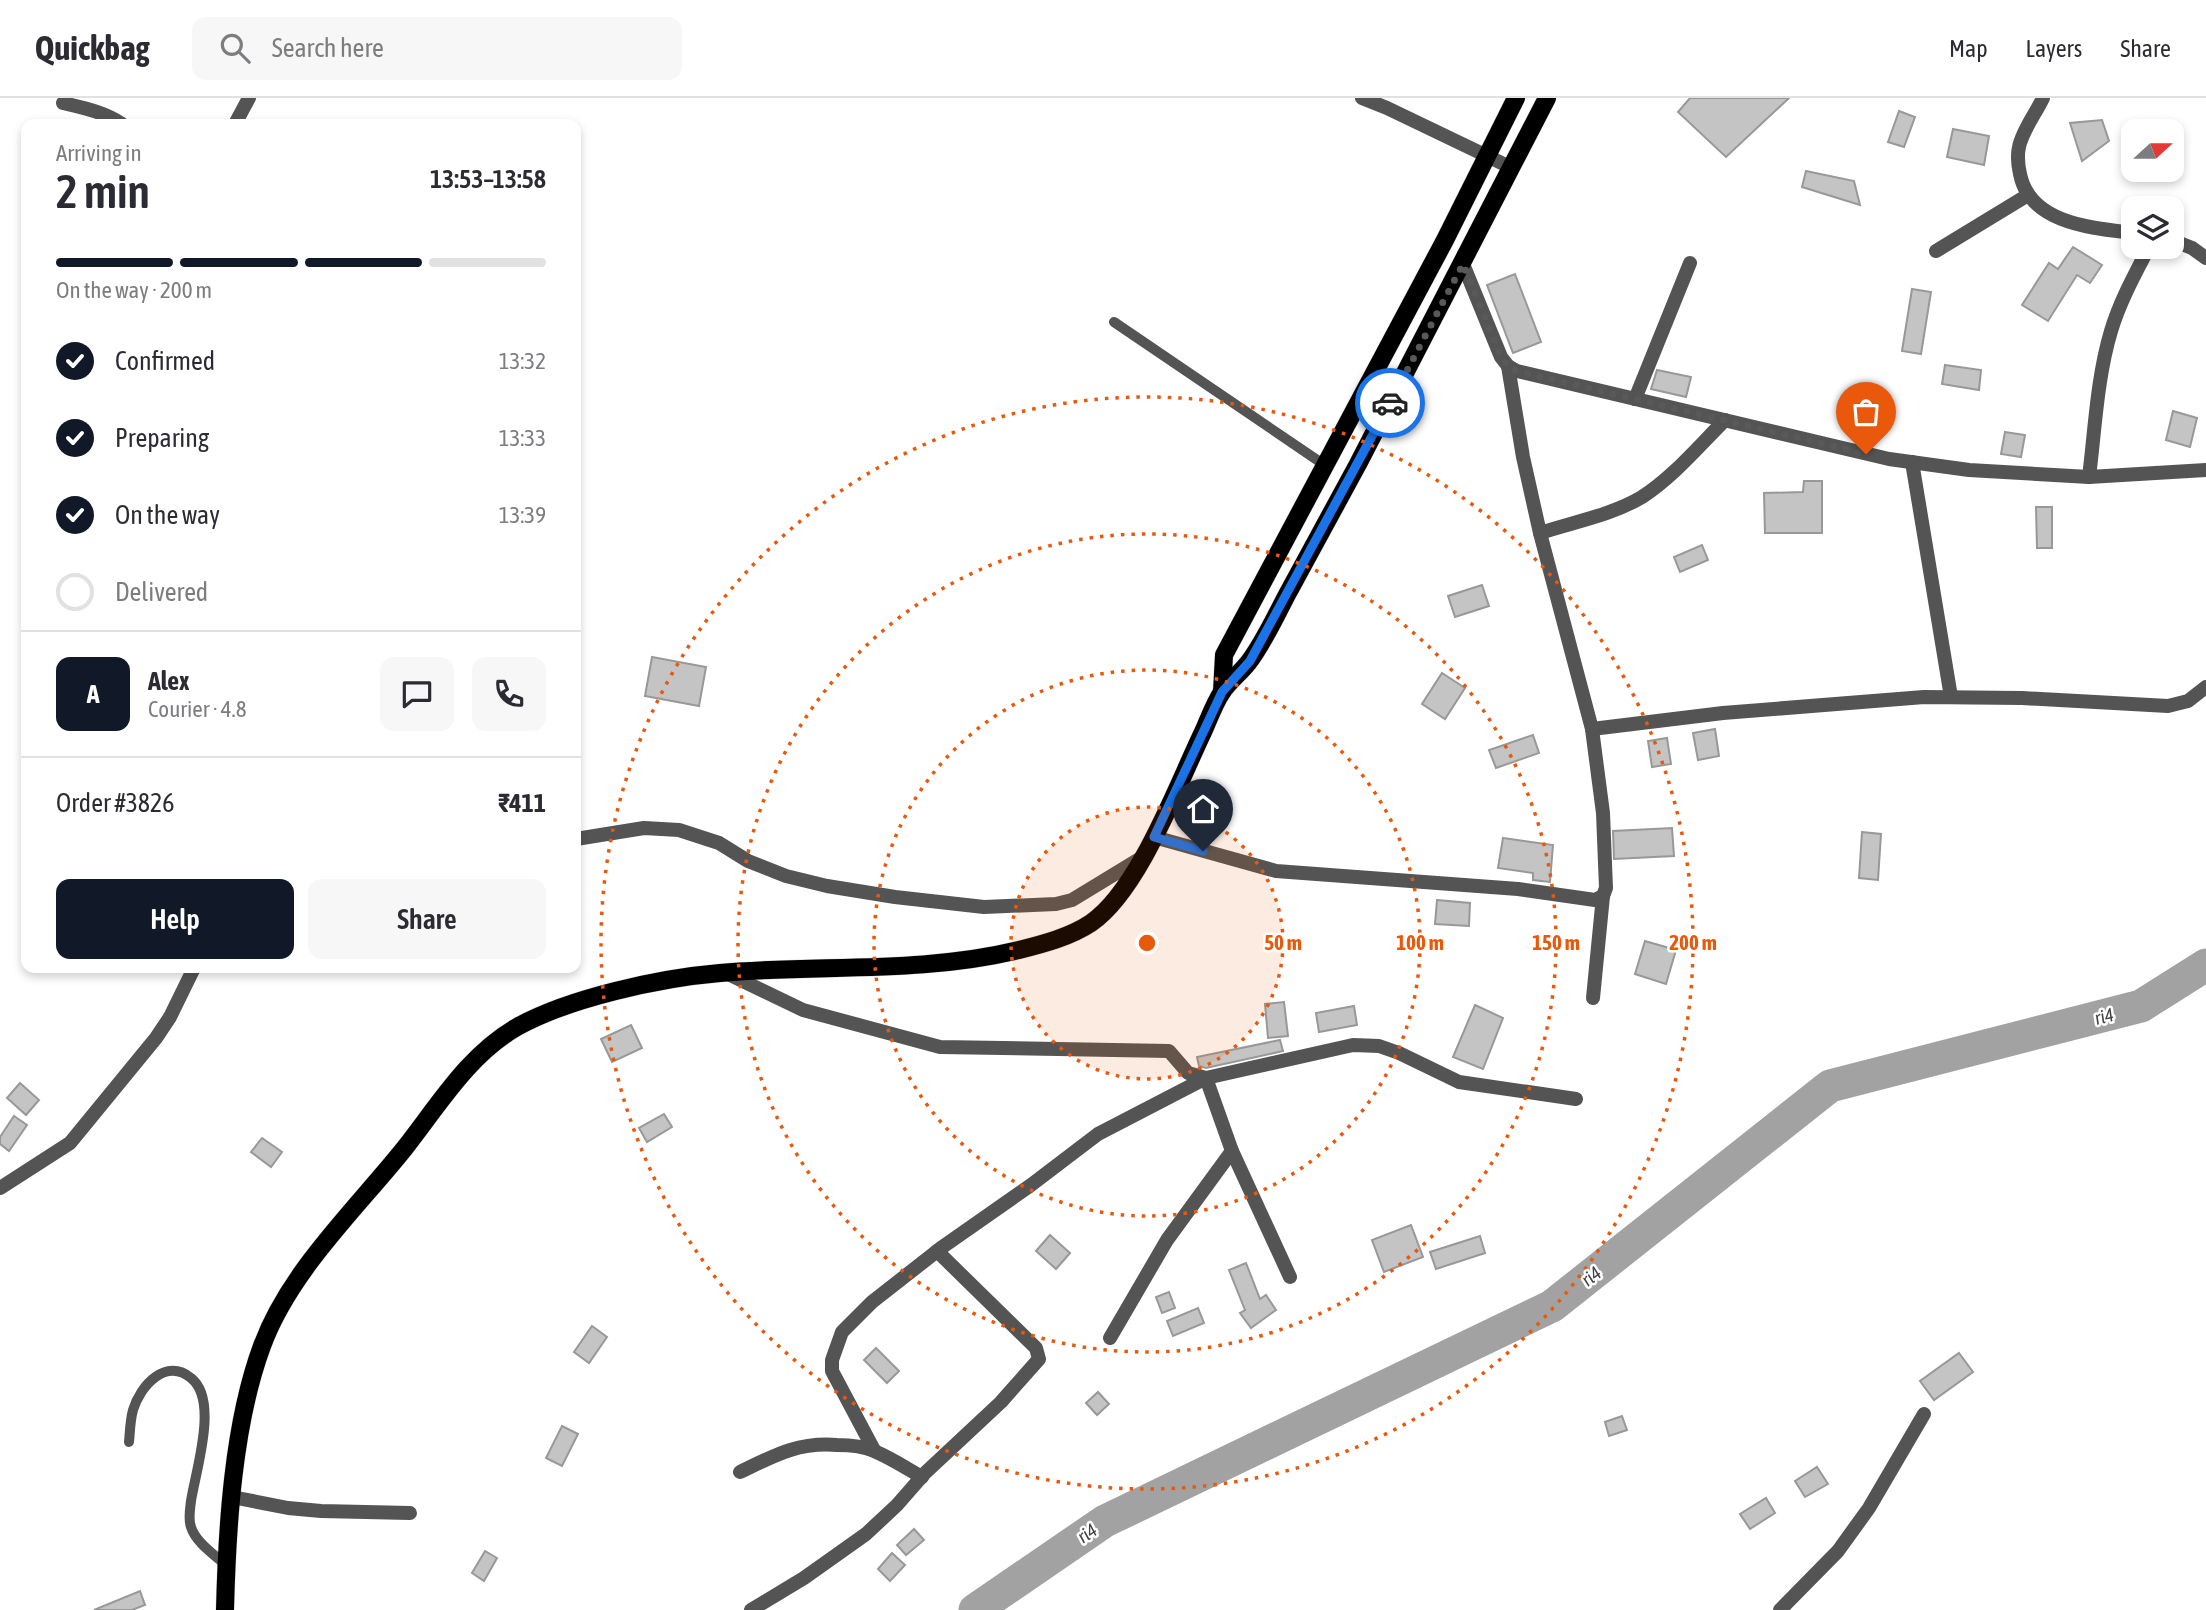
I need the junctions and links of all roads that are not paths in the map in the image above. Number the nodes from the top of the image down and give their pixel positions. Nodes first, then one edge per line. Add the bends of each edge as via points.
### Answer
1 (249, 98) edge
2 (1362, 98) edge
3 (1516, 98) edge
4 (1547, 98) edge
5 (2043, 98) edge
6 (63, 103) dead end
7 (114, 119) edge
8 (238, 119) edge
9 (1487, 155) junction
10 (1511, 168) junction
11 (2028, 195) junction
12 (2121, 232) edge
13 (2184, 245) edge
14 (1936, 251) dead end
15 (2206, 258) edge
16 (2144, 259) edge
17 (1690, 262) dead end
18 (1463, 264) junction
19 (1114, 322) dead end
20 (1508, 366) junction
21 (1635, 399) junction
22 (1725, 420) junction
23 (1912, 462) junction
24 (1326, 466) junction
25 (2206, 470) edge
26 (2089, 478) junction
27 (1540, 533) junction
28 (2206, 687) edge
29 (1222, 692) junction
30 (1951, 697) junction
31 (1592, 729) junction
32 (1154, 837) junction
33 (581, 838) edge
34 (1142, 857) junction
35 (1603, 896) junction
36 (724, 972) junction
37 (192, 973) edge
38 (1592, 998) dead end
39 (1206, 1078) junction
40 (1576, 1099) dead end
41 (1232, 1151) junction
42 (0, 1188) edge
43 (937, 1251) junction
44 (1290, 1277) dead end
45 (1110, 1338) dead end
46 (1924, 1414) dead end
47 (128, 1442) dead end
48 (874, 1450) junction
49 (740, 1472) dead end
50 (922, 1477) junction
51 (232, 1497) junction
52 (410, 1513) dead end
53 (227, 1566) junction
54 (225, 1610) edge
55 (751, 1610) edge
56 (1780, 1610) edge

1 - 8 street
2 - 9 street
3 - 9 main road
4 - 10 main road
5 - 11 street via 2019,144 2017,162
6 - 7 street
9 - 10 street
9 - 24 main road
10 - 18 main road
11 - 12 street via 2054,217
11 - 14 street
13 - 15 street
16 - 26 street via 2111,332
17 - 21 street
18 - 20 street
18 - 29 main road via 1250,661
19 - 24 lane
20 - 21 street
20 - 27 street
21 - 22 street
22 - 23 street
22 - 27 street via 1640,498
23 - 26 street
23 - 30 street
24 - 29 main road via 1224,655
25 - 26 street
27 - 31 street
28 - 30 street via 2188,701 2168,706
29 - 32 main road
30 - 31 street via 1736,712
31 - 35 street via 1603,813
32 - 34 main road
32 - 35 street via 1276,871 1518,889 1595,900
33 - 34 street via 644,828 680,830 719,843 786,876 895,897 984,907 1072,900
34 - 36 main road via 1126,884 1091,923 1031,947 905,967
35 - 38 street
36 - 39 street via 803,1010 940,1047 1169,1051 1188,1073
36 - 51 main road via 620,991 543,1014 513,1029 470,1065 325,1243 275,1315 250,1387
37 - 42 street via 156,1038 70,1143
39 - 40 street via 1353,1045 1379,1046 1459,1082
39 - 41 street
39 - 43 street via 1098,1134
41 - 44 street
41 - 45 street via 1167,1240
43 - 48 street via 854,1318 836,1345 832,1371
43 - 50 street via 1036,1348 1039,1359
46 - 56 street via 1838,1551
47 - 53 lane via 136,1402 153,1379 173,1369 197,1382 203,1393 204,1424 189,1520 195,1536
48 - 49 street via 801,1446
48 - 50 street
50 - 55 street via 866,1534
51 - 52 street via 321,1511
51 - 53 main road
53 - 54 main road

